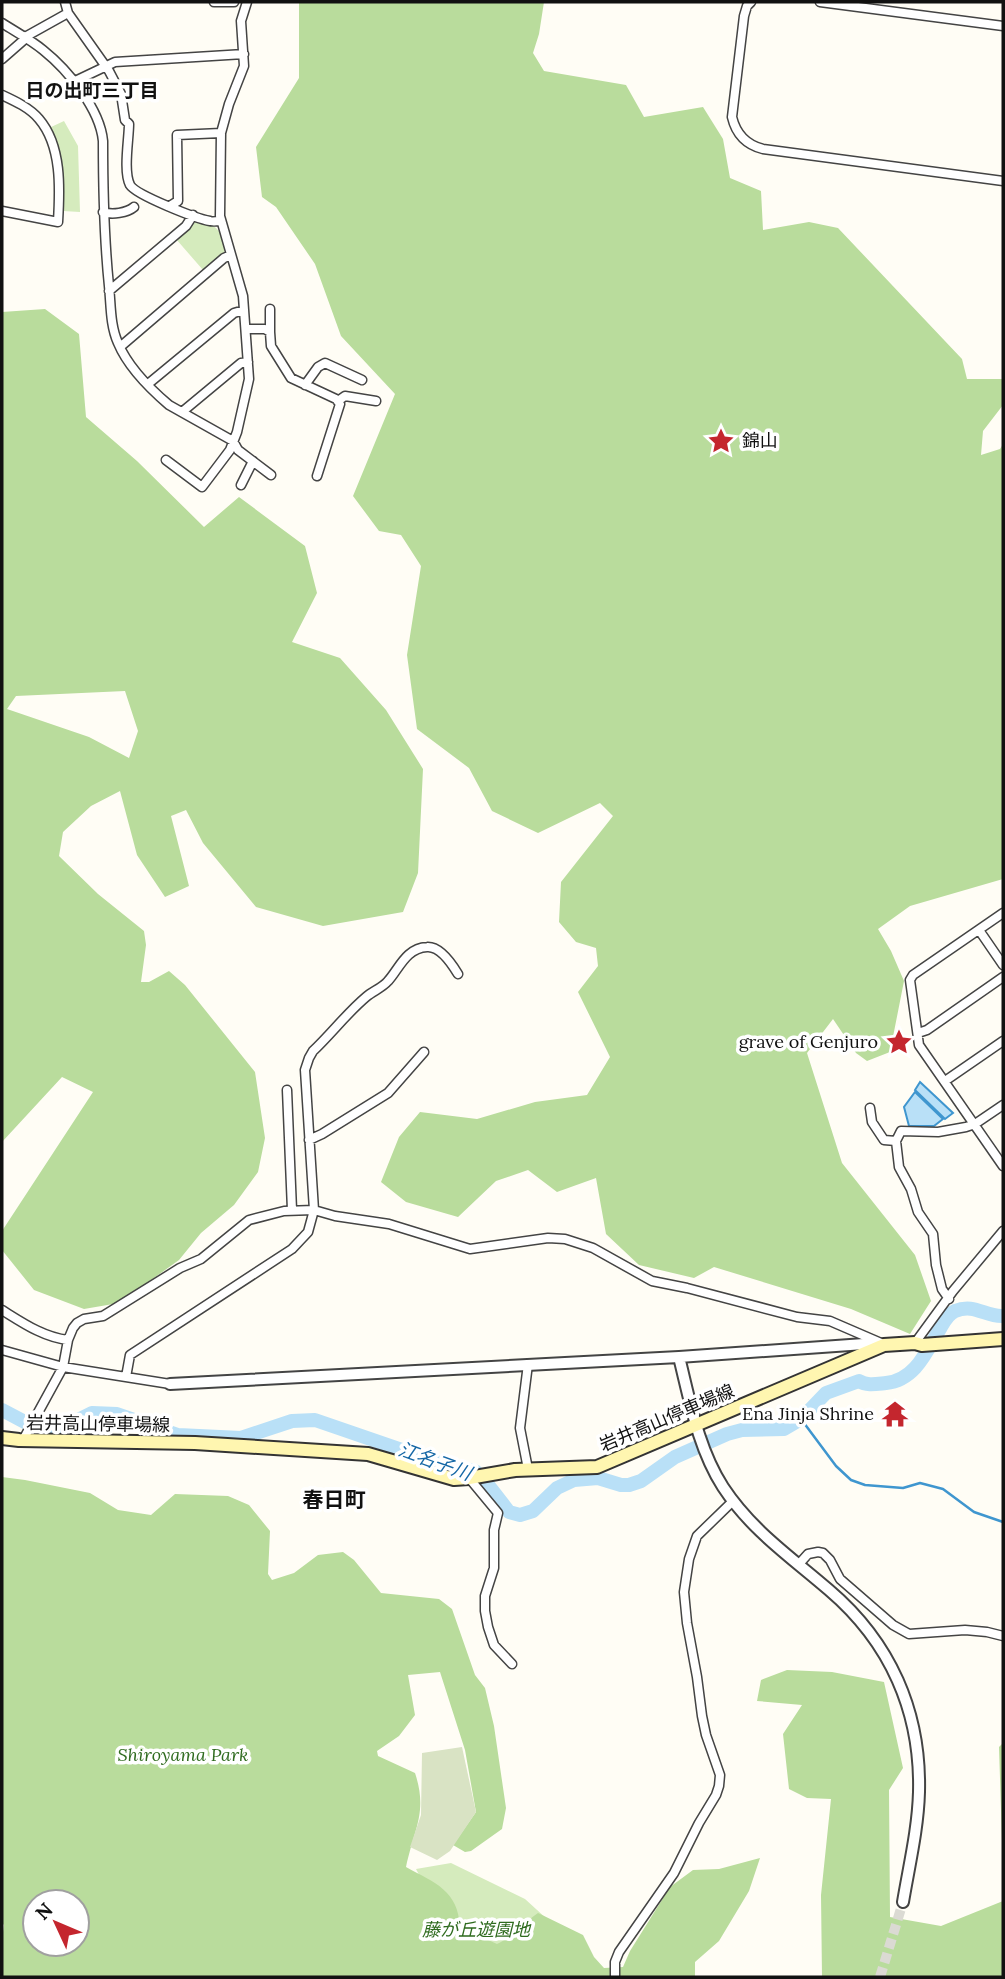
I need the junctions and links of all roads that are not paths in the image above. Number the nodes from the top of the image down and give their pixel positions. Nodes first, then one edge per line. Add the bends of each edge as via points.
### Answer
1 (65, 2) edge
2 (214, 2) edge
3 (234, 2) edge
4 (246, 2) edge
5 (820, 2) edge
6 (746, 3) edge
7 (68, 13) junction
8 (2, 23) edge
9 (1003, 26) edge
10 (26, 38) junction
11 (244, 54) junction
12 (2, 59) edge
13 (106, 66) junction
14 (73, 82) junction
15 (2, 95) edge
16 (221, 133) junction
17 (1003, 181) edge
18 (170, 206) junction
19 (134, 207) dead end
20 (2, 211) edge
21 (103, 212) junction
22 (193, 215) junction
23 (221, 221) junction
24 (232, 255) junction
25 (109, 291) junction
26 (270, 309) dead end
27 (244, 310) junction
28 (246, 329) junction
29 (270, 332) junction
30 (120, 347) junction
31 (248, 362) junction
32 (362, 380) dead end
33 (148, 384) junction
34 (305, 385) junction
35 (338, 401) junction
36 (376, 401) dead end
37 (182, 412) junction
38 (233, 441) junction
39 (166, 460) dead end
40 (253, 461) junction
41 (271, 475) dead end
42 (317, 476) dead end
43 (241, 485) dead end
44 (1003, 913) edge
45 (979, 930) junction
46 (1003, 965) edge
47 (458, 974) dead end
48 (1003, 977) edge
49 (918, 1033) junction
50 (1003, 1041) edge
51 (424, 1052) dead end
52 (944, 1081) junction
53 (287, 1090) dead end
54 (1003, 1105) edge
55 (870, 1108) dead end
56 (975, 1124) junction
57 (309, 1140) junction
58 (896, 1141) junction
59 (1003, 1166) edge
60 (292, 1210) junction
61 (314, 1210) junction
62 (1003, 1231) edge
63 (949, 1299) junction
64 (2, 1310) edge
65 (1003, 1339) edge
66 (68, 1340) junction
67 (918, 1344) junction
68 (884, 1345) junction
69 (2, 1350) edge
70 (679, 1357) junction
71 (528, 1364) junction
72 (63, 1367) junction
73 (126, 1377) junction
74 (170, 1384) joint
75 (696, 1425) junction
76 (29, 1430) junction
77 (2, 1438) edge
78 (528, 1469) junction
79 (471, 1478) junction
80 (733, 1501) junction
81 (799, 1564) junction
82 (1003, 1636) edge
83 (512, 1664) dead end
84 (903, 1902) tunnel mouth
85 (615, 1977) edge

1 - 7 street
2 - 3 street
4 - 11 street via 241,20
5 - 9 street
6 - 17 street via 732,117 750,144
7 - 10 street
7 - 13 street
8 - 10 street
10 - 12 street
10 - 14 street
11 - 13 street
11 - 16 street
13 - 14 street
13 - 18 street via 121,94 129,124 131,185
14 - 21 street via 100,127
15 - 20 street via 31,111 49,137 58,169 58,222
16 - 18 street via 177,135 178,201
16 - 23 street
18 - 22 street
19 - 21 street
21 - 25 street
22 - 23 street
22 - 25 street
23 - 24 street
24 - 27 street
24 - 30 street
25 - 30 street
26 - 29 street
27 - 28 street
27 - 33 street via 234,313
28 - 29 street
28 - 31 street
29 - 34 street via 271,346 289,375
30 - 33 street
31 - 37 street
31 - 38 street via 249,379
32 - 34 street via 325,363
33 - 37 street
34 - 35 street
35 - 36 street via 345,396
35 - 42 street
37 - 38 street
38 - 39 street via 202,487
38 - 40 street
40 - 41 street
40 - 43 street
44 - 45 street
45 - 46 street
45 - 49 street via 911,978
47 - 57 street via 434,948 417,950 313,1051 305,1070
48 - 49 street
49 - 52 street via 919,1045
50 - 52 street
51 - 57 street via 386,1094
52 - 56 street
53 - 60 street
54 - 56 street
55 - 58 street via 872,1122 884,1140
56 - 58 street via 938,1132 901,1132
56 - 59 street
57 - 61 street
58 - 63 street via 901,1172 933,1234 936,1265
60 - 61 street
60 - 66 street via 249,1220 201,1259 103,1316 80,1320
61 - 68 street via 389,1224 470,1249 565,1238 652,1281 830,1321
61 - 73 street via 310,1229 296,1246 130,1355
62 - 63 street
63 - 67 street
64 - 66 street via 40,1333
65 - 67 main road, 岩井高山停車場線
66 - 72 street
67 - 68 main road, 岩井高山停車場線
68 - 70 street
68 - 75 main road, 岩井高山停車場線
69 - 72 street
70 - 71 street
70 - 75 street
71 - 74 street
71 - 78 street via 520,1428
72 - 73 street
72 - 76 street
73 - 74 street
75 - 78 main road, 岩井高山停車場線 via 597,1466
75 - 80 street
76 - 77 main road, 岩井高山停車場線
76 - 79 main road, 岩井高山停車場線 via 368,1454 446,1477
78 - 79 main road, 岩井高山停車場線
79 - 83 street via 498,1513 495,1569 485,1611 494,1645
80 - 81 street via 766,1539
80 - 85 street via 697,1536 684,1592 702,1716 720,1775 719,1786 674,1873 619,1952
81 - 82 street via 808,1554 823,1553 840,1579 909,1634 965,1630
81 - 84 street via 853,1611 874,1637 909,1710 918,1751 919,1791

